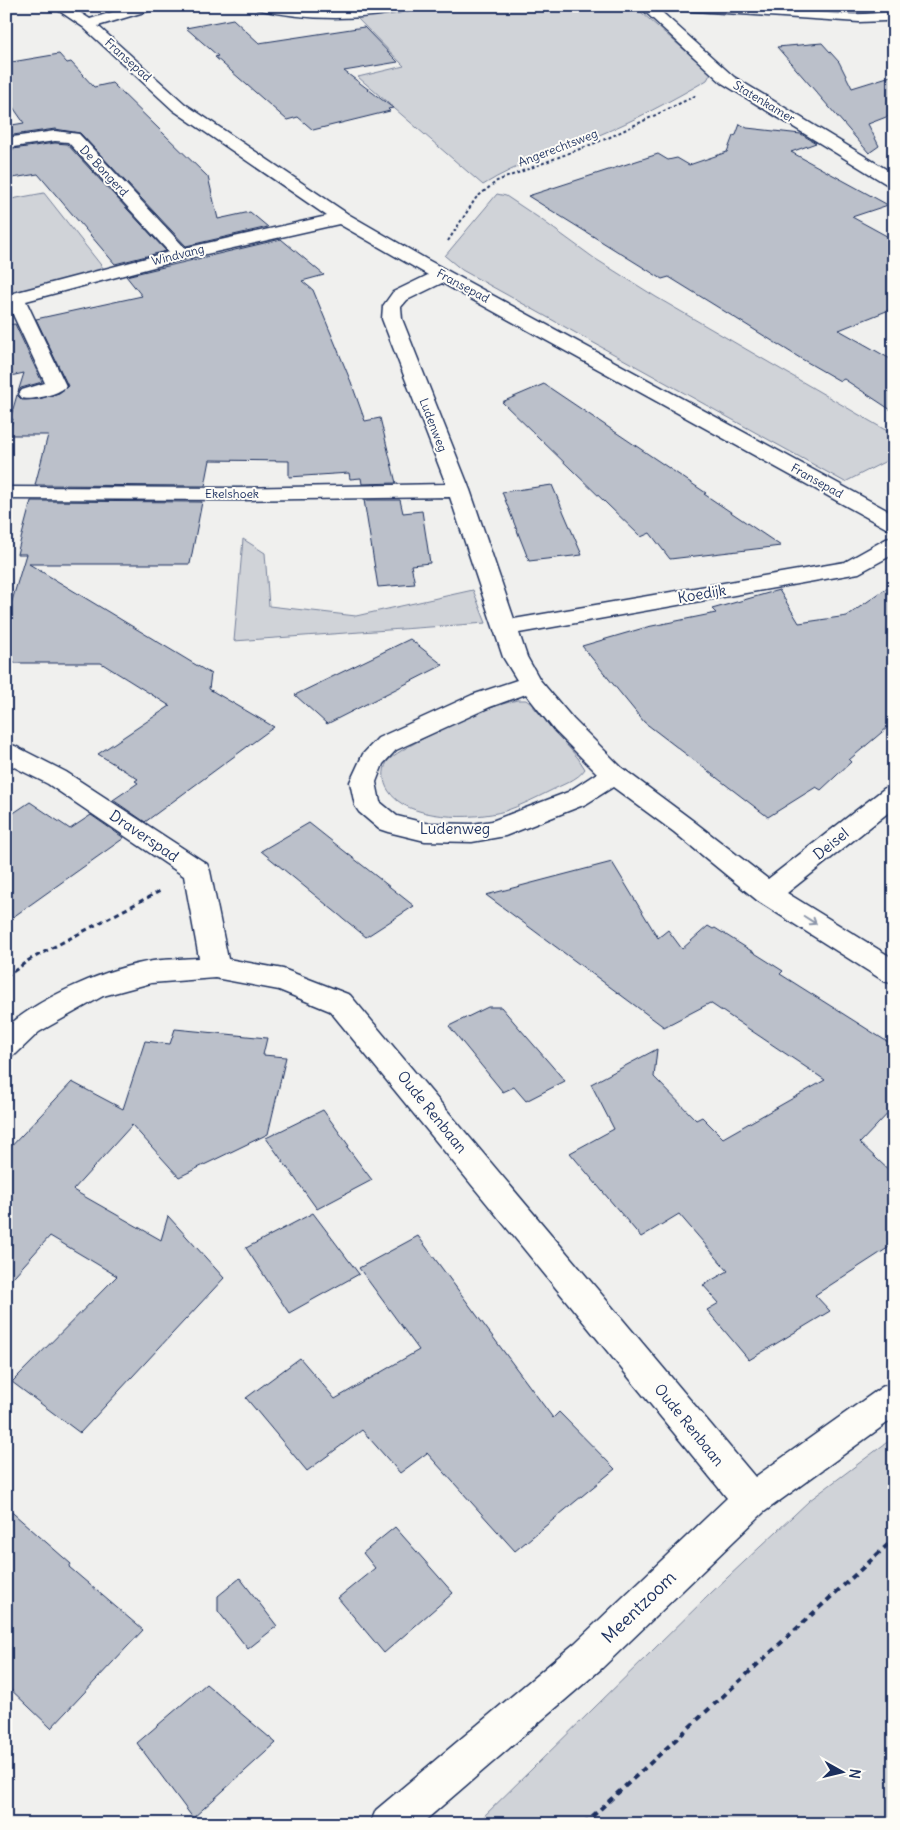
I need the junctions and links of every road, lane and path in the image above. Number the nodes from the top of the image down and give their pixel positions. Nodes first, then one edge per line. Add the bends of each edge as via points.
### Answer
1 (59, 6) edge
2 (149, 6) edge
3 (262, 6) edge
4 (408, 6) edge
5 (646, 6) edge
6 (679, 6) edge
7 (894, 14) edge
8 (88, 24) junction
9 (728, 80) junction
10 (6, 143) edge
11 (894, 181) edge
12 (342, 218) junction
13 (181, 254) junction
14 (420, 263) junction
15 (443, 275) junction
16 (11, 300) edge
17 (29, 394) dead end
18 (459, 490) junction
19 (6, 493) edge
20 (894, 523) edge
21 (894, 544) edge
22 (505, 628) junction
23 (531, 684) junction
24 (6, 752) edge
25 (613, 774) junction
26 (894, 794) edge
27 (197, 872) junction
28 (768, 894) junction
29 (215, 967) junction
30 (894, 973) edge
31 (6, 977) edge
32 (6, 1046) edge
33 (894, 1398) edge
34 (751, 1500) junction
35 (894, 1539) edge
36 (390, 1824) edge
37 (584, 1824) edge

1 - 8 street, Fransepad
2 - 8 street
3 - 4 street via 309,14 345,14
5 - 9 street, Statenkamer
6 - 7 street via 859,18
8 - 12 street, Fransepad via 179,106
9 - 11 street, Statenkamer
9 - 14 path, Angerechtsweg via 608,138 497,181 476,198 449,240
10 - 13 street, De Bongerd via 55,136 73,137
12 - 13 street, Windvang
12 - 14 street, Fransepad
13 - 16 street, Windvang
14 - 15 street, Fransepad
15 - 18 street, Ludenweg via 400,296 392,306 392,319
15 - 20 street, Fransepad
16 - 17 street, Windvang via 56,386
18 - 19 street, Ekelshoek via 239,494
18 - 22 street, Ludenweg
21 - 22 street, Koedijk via 851,568
22 - 23 street, Ludenweg via 515,657
23 - 25 street, Ludenweg via 564,726
23 - 25 street, Ludenweg via 481,701 387,744 372,760 363,782 368,806 388,823 425,832 496,830 577,798
24 - 27 street, Draverspad via 57,778
25 - 28 street, Ludenweg
26 - 28 street, Deisel
27 - 29 street
27 - 31 path via 29,960
28 -> 30 street, Ludenweg
29 - 32 street, Oude Renbaan via 152,972 94,988 29,1024
29 - 34 street, Oude Renbaan via 283,980 340,1003
33 - 34 street, Meentzoom
34 - 36 street, Meentzoom via 588,1656
35 - 37 path

